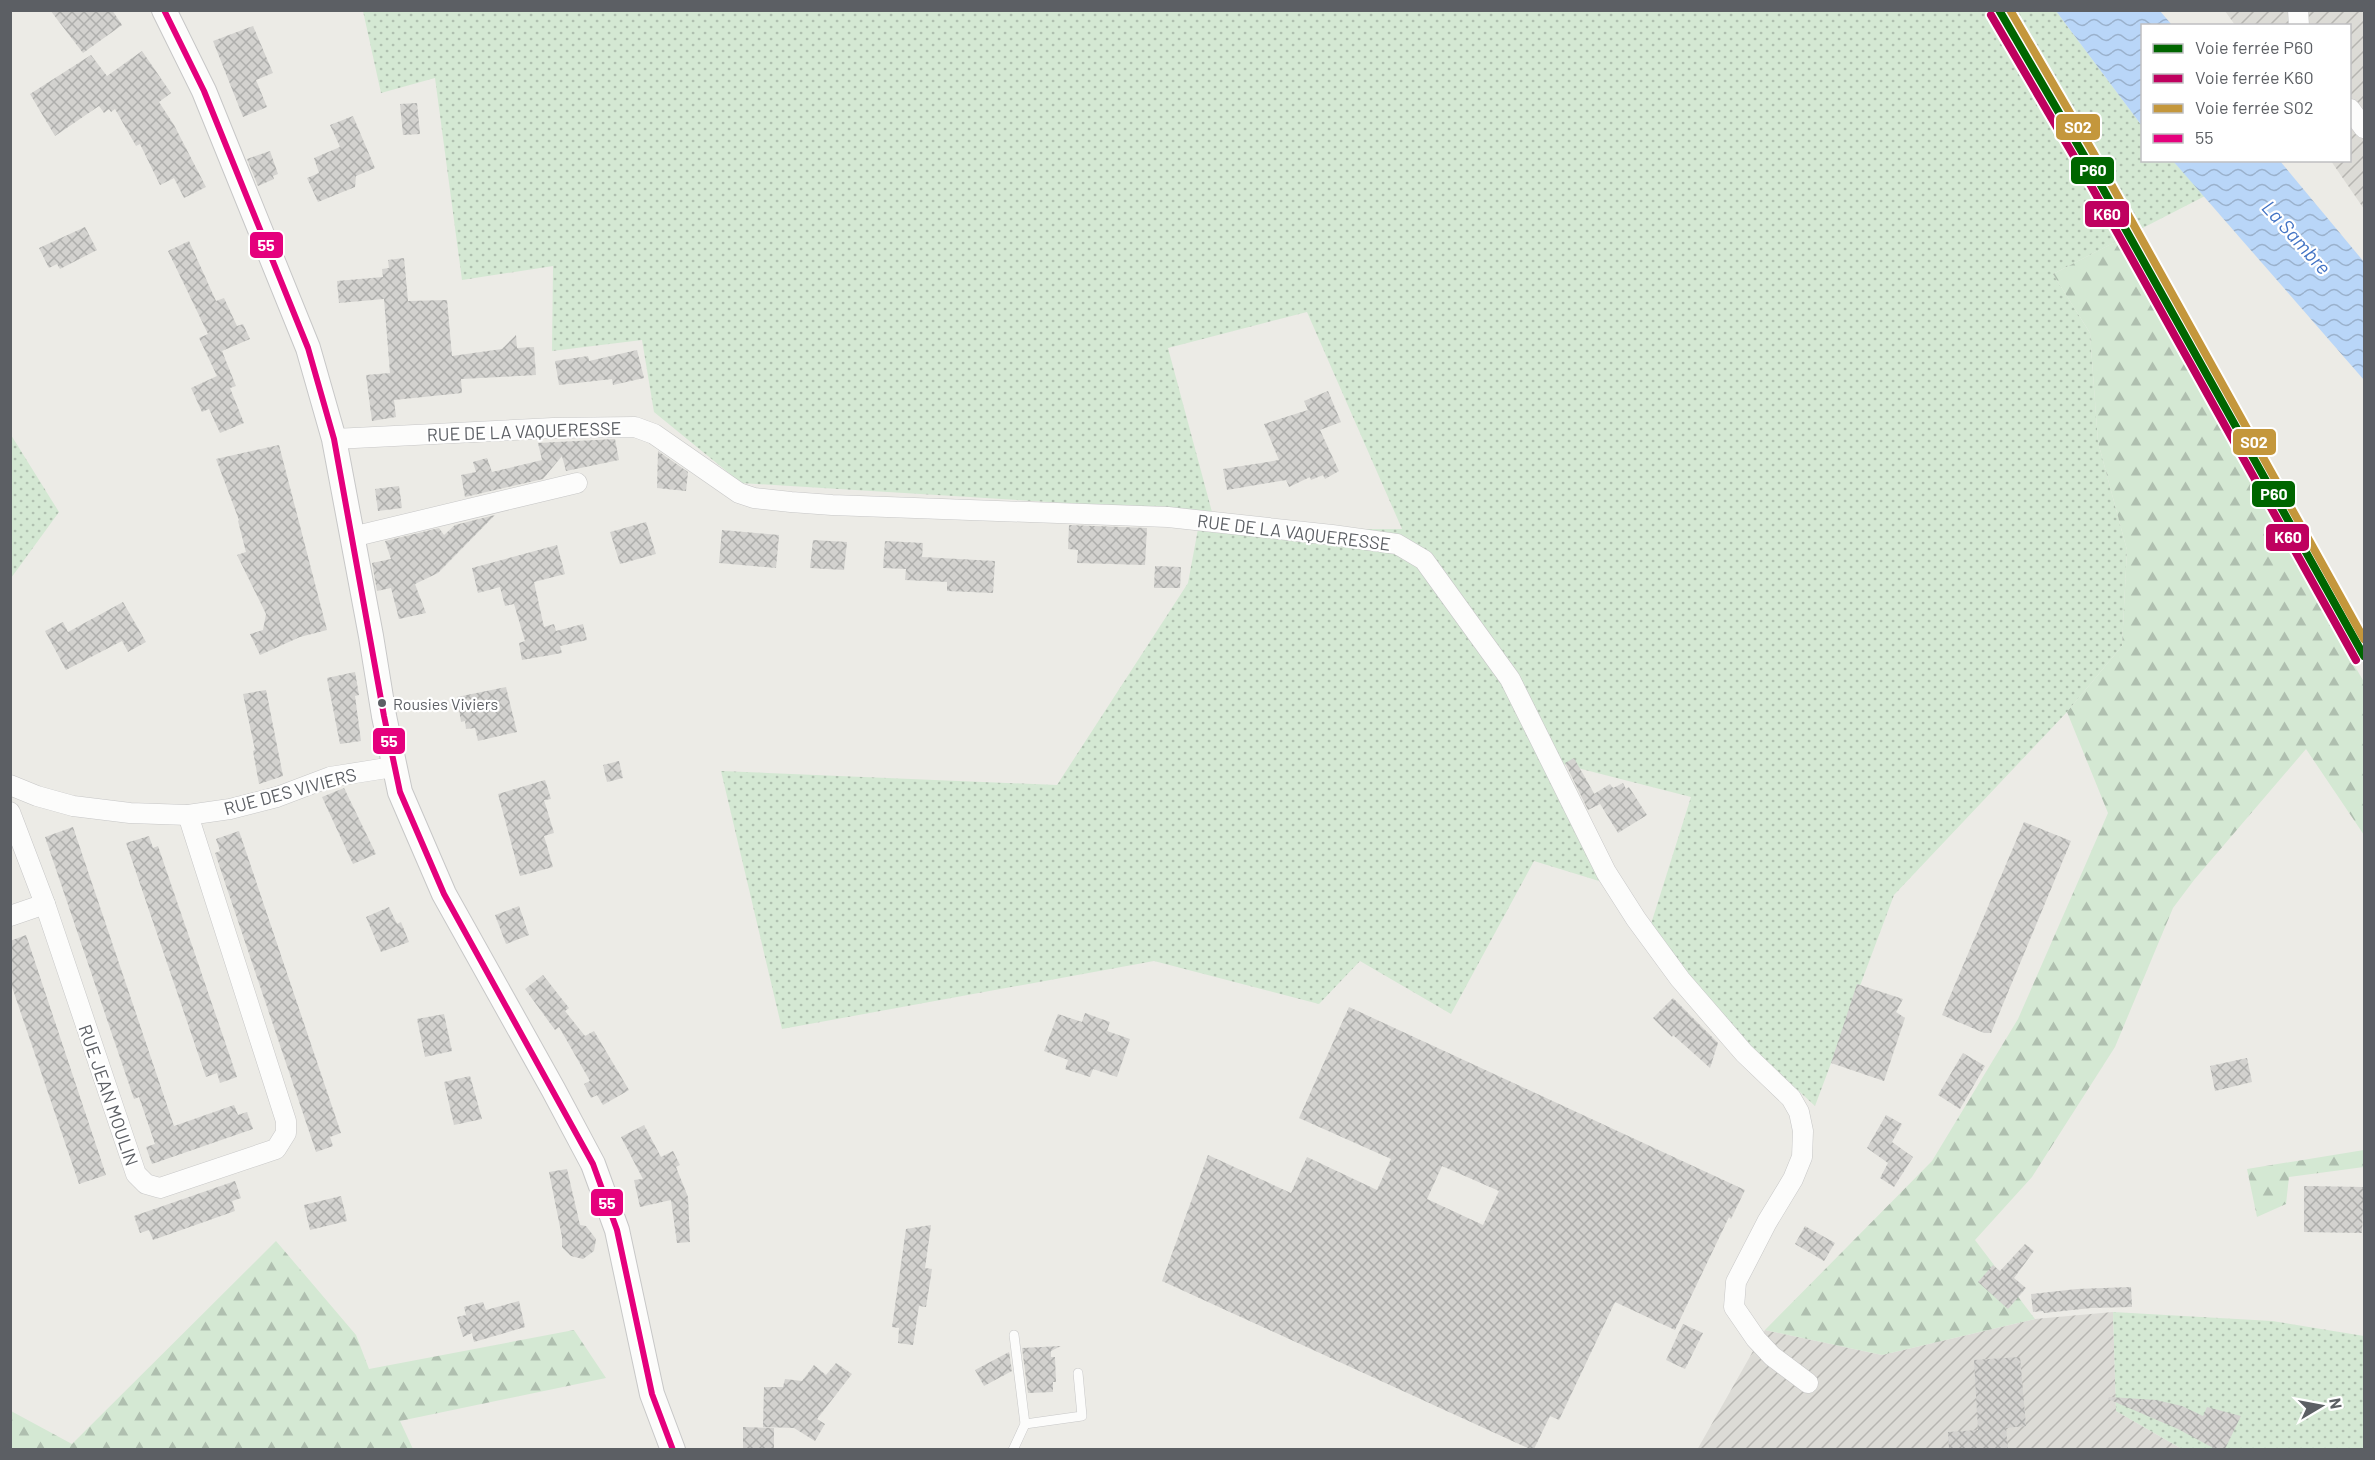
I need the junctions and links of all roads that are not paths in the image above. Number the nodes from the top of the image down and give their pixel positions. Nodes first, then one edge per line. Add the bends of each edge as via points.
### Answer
1 (164, 10) edge
2 (2351, 112) edge
3 (2364, 128) edge
4 (334, 439) junction
5 (578, 483) dead end
6 (352, 537) junction
7 (393, 766) junction
8 (10, 785) edge
9 (10, 812) edge
10 (188, 815) junction
11 (45, 904) junction
12 (10, 916) edge
13 (1014, 1335) dead end
14 (1078, 1373) dead end
15 (1809, 1383) dead end
16 (1025, 1424) junction
17 (673, 1449) edge
18 (1013, 1449) edge

1 - 4 street via 204,91 300,327
2 - 3 street
4 - 6 street
4 - 15 street, RUE DE LA VAQUERESSE via 635,427 654,434 739,493 754,498 844,506 1168,517 1397,544 1424,560 1510,679 1606,872 1636,919 1680,979 1744,1053 1791,1098 1799,1112 1802,1157 1736,1282 1734,1308 1772,1356
5 - 6 street
6 - 7 street
7 - 10 street, RUE DES VIVIERS via 330,777 278,797
7 - 17 street via 400,792 444,894 593,1164 616,1230 652,1394
8 - 10 street, RUE DES VIVIERS via 73,806
9 - 11 street, RUE JEAN MOULIN
10 - 11 street, RUE JEAN MOULIN via 286,1121 286,1133 276,1149 160,1188 146,1184 136,1174
11 - 12 street
13 - 16 lane
14 - 16 lane via 1082,1416
16 - 18 lane

